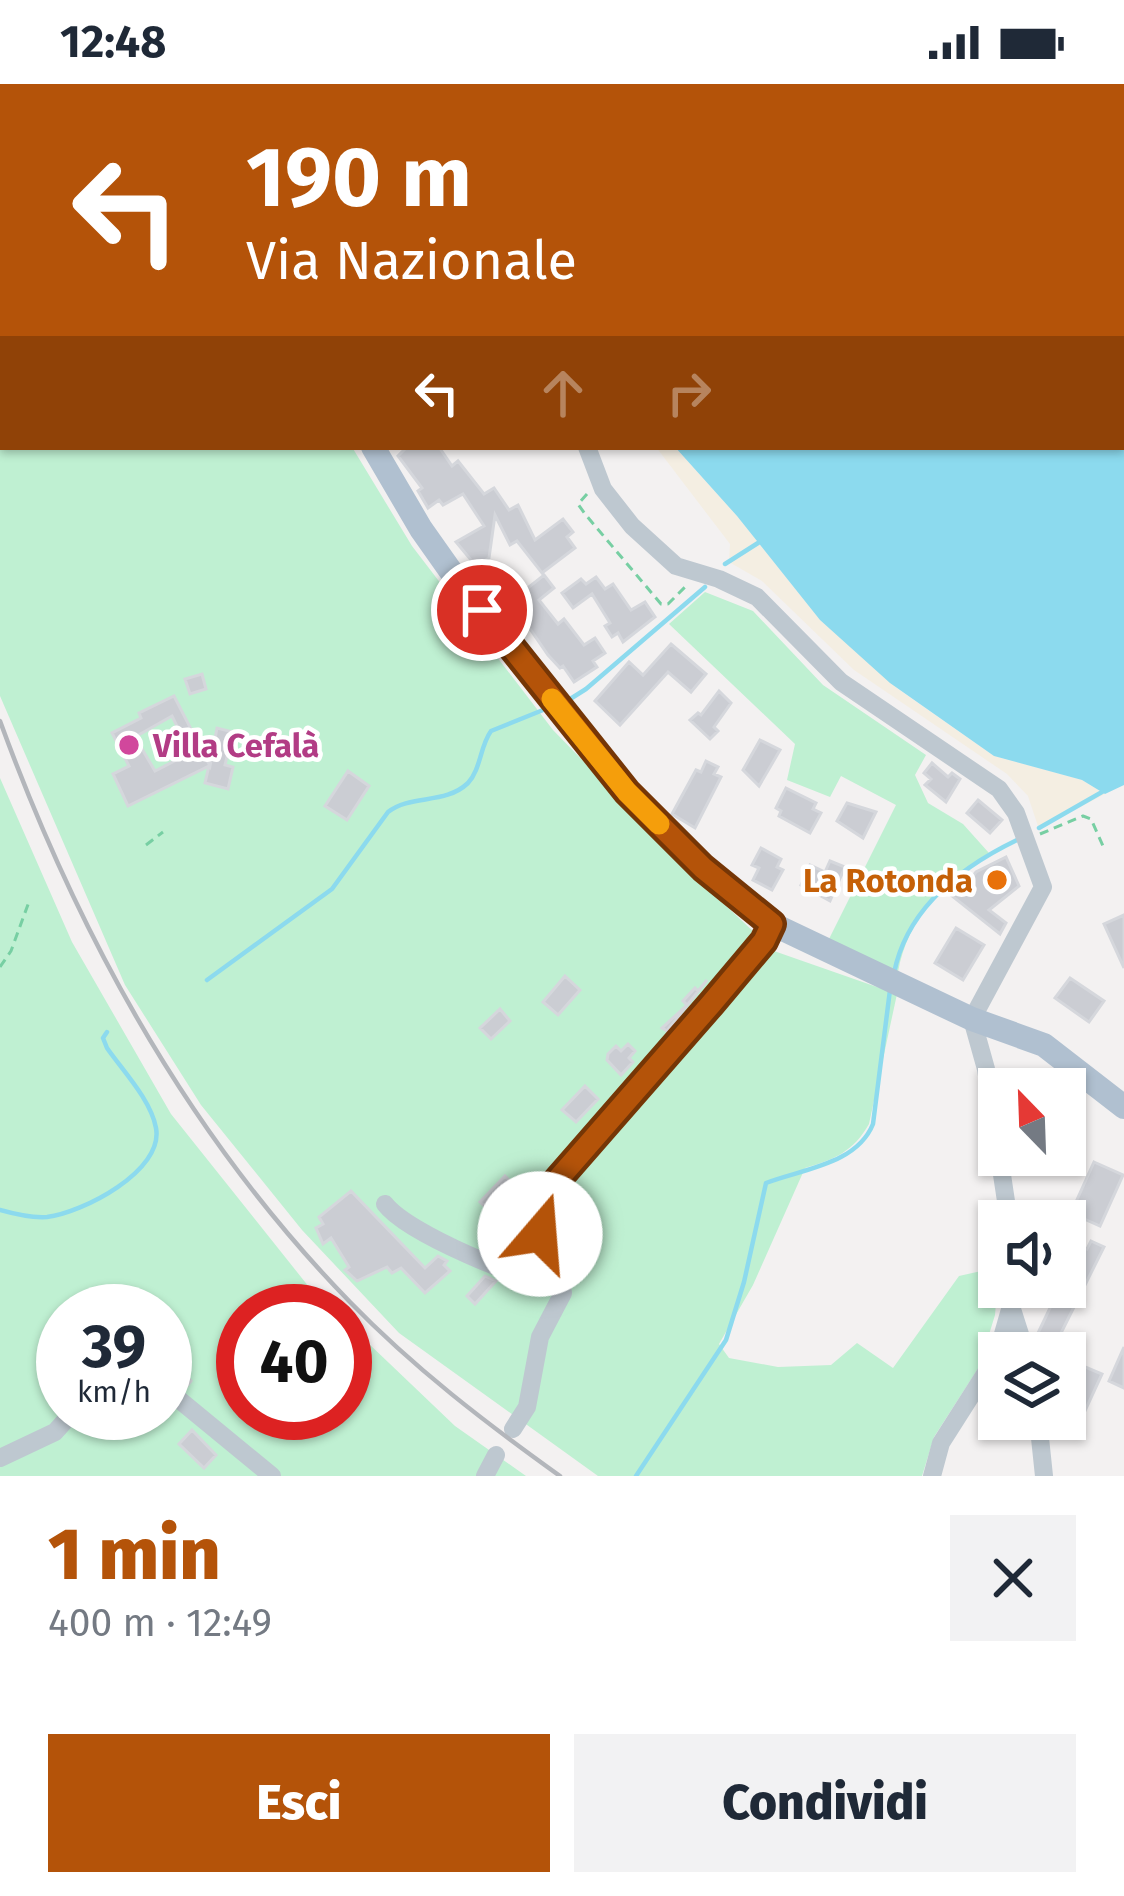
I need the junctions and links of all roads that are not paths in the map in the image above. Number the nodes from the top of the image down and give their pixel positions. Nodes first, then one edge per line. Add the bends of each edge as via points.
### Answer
1 (375, 450) edge
2 (588, 450) edge
3 (772, 924) junction
4 (972, 1018) junction
5 (1124, 1107) edge
6 (1006, 1200) edge
7 (385, 1204) dead end
8 (562, 1287) junction
9 (1009, 1308) edge
10 (192, 1410) edge
11 (513, 1430) dead end
12 (38, 1440) edge
13 (1041, 1440) edge
14 (496, 1455) dead end
15 (0, 1458) edge
16 (272, 1476) edge
17 (485, 1476) edge
18 (932, 1476) edge
19 (1045, 1476) edge

1 - 3 main road via 445,563 627,792
2 - 4 street via 603,489 676,566 757,597 841,682 999,789 1016,813 1042,876 1040,898
3 - 4 main road
3 - 8 street via 534,1213
4 - 5 main road via 1055,1052
4 - 6 street
7 - 8 street via 396,1218 493,1268
8 - 11 street
9 - 18 street via 997,1355 941,1443
10 - 16 street
12 - 15 street
13 - 19 street
14 - 17 street

